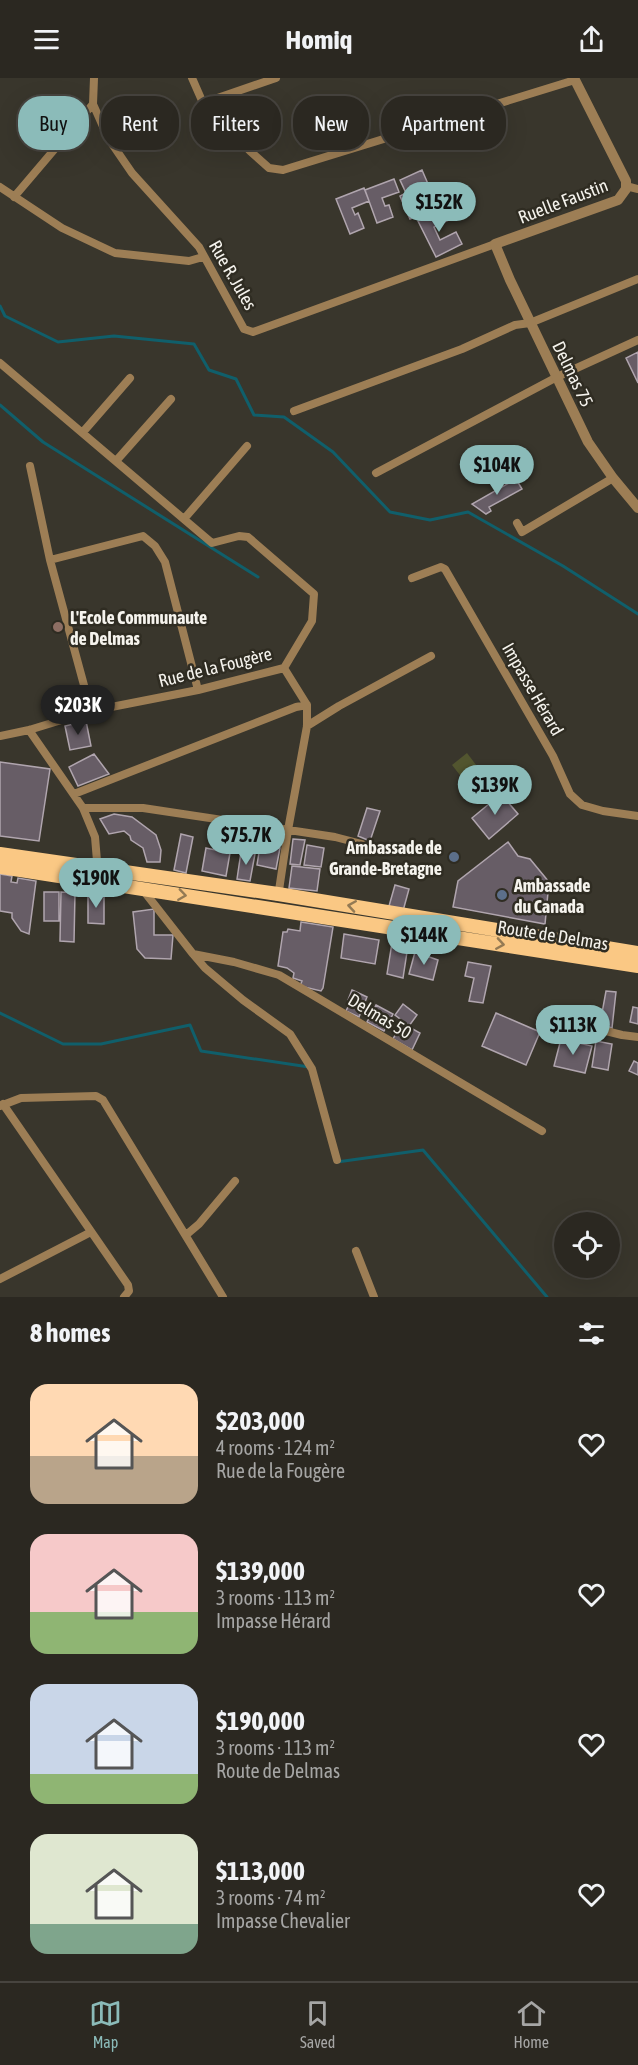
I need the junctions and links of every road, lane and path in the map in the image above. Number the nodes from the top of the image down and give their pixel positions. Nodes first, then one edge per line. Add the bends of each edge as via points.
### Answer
1 (94, 78) edge
2 (192, 78) edge
3 (276, 78) edge
4 (575, 79) edge
5 (200, 96) edge
6 (223, 96) edge
7 (93, 104) junction
8 (249, 150) edge
9 (626, 186) junction
10 (0, 187) edge
11 (638, 189) edge
12 (14, 196) junction
13 (495, 244) junction
14 (202, 257) junction
15 (638, 279) edge
16 (530, 323) junction
17 (638, 340) edge
18 (0, 363) edge
19 (557, 377) junction
20 (130, 378) dead end
21 (171, 399) dead end
22 (294, 411) dead end
23 (82, 432) junction
24 (247, 446) dead end
25 (116, 461) junction
26 (30, 466) dead end
27 (376, 473) dead end
28 (613, 478) junction
29 (638, 508) edge
30 (184, 519) junction
31 (517, 523) dead end
32 (50, 560) junction
33 (412, 579) dead end
34 (430, 656) dead end
35 (284, 668) junction
36 (198, 690) junction
37 (307, 705) junction
38 (91, 711) junction
39 (307, 726) junction
40 (30, 730) junction
41 (1, 734) edge
42 (74, 794) junction
43 (83, 808) junction
44 (638, 816) edge
45 (288, 830) junction
46 (362, 844) dead end
47 (0, 854) edge
48 (0, 867) edge
49 (99, 875) junction
50 (143, 890) junction
51 (278, 894) junction
52 (277, 909) junction
53 (638, 953) edge
54 (193, 954) junction
55 (638, 966) edge
56 (546, 1016) dead end
57 (638, 1037) edge
58 (2, 1105) edge
59 (542, 1131) dead end
60 (337, 1160) dead end
61 (235, 1181) dead end
62 (92, 1232) junction
63 (186, 1235) junction
64 (356, 1251) dead end
65 (0, 1279) edge
66 (124, 1297) edge
67 (223, 1297) edge
68 (374, 1297) edge

1 - 7 street, Rue R. Jules
2 - 5 street
3 - 6 street
4 - 8 street via 283,170 269,168
4 - 9 street, Ruelle Faustin
7 - 12 street
7 - 14 street, Rue R. Jules via 108,138 132,173 198,247
9 - 11 street
9 - 13 street, Ruelle Faustin via 618,200
10 - 12 street
12 - 14 street via 62,228 116,253 189,261
13 - 14 street, Rue R. Jules via 253,332 244,329
13 - 16 street, Delmas 75
15 - 16 street
16 - 19 street, Delmas 75
16 - 22 street via 515,325 462,350
17 - 19 street
18 - 23 street, Rue de la Fougère
19 - 27 street
19 - 28 street, Delmas 75 via 588,442
20 - 23 street
21 - 25 street
23 - 25 street, Rue de la Fougère
24 - 30 street
25 - 30 street, Rue de la Fougère
26 - 32 street
28 - 29 street, Delmas 75
28 - 31 street via 522,532
30 - 35 street, Rue de la Fougère via 212,543 248,537 314,594 312,621
32 - 36 street via 142,536 155,546 165,562
32 - 38 street
33 - 44 street, Impasse Hérard via 441,567 445,569 553,756 570,794 582,805
34 - 39 street
35 - 36 street, Rue de la Fougère
35 - 37 street
36 - 38 street, Rue de la Fougère
37 - 39 street
37 - 42 street
38 - 40 street, Rue de la Fougère
39 - 45 street
40 - 41 street, Rue de la Fougère
40 - 42 street
42 - 43 street
43 - 45 street via 143,808
43 - 49 street via 95,837
45 - 46 street
45 - 51 street
47 - 49 main road, Route de Delmas
48 - 49 main road, Route de Delmas
49 - 50 main road, Route de Delmas
49 - 51 main road, Route de Delmas
50 -> 52 main road, Route de Delmas
50 - 54 street
51 - 52 street
53 -> 51 main road, Route de Delmas
52 -> 55 main road, Route de Delmas
54 - 59 street, Delmas 50 via 279,975
54 - 60 street via 243,1000 290,1034 312,1069
56 - 57 street
58 - 62 street
58 - 63 street via 21,1098 96,1096 103,1100
61 - 63 street
62 - 65 street
62 - 66 street via 128,1284 129,1292
63 - 67 street
64 - 68 street

